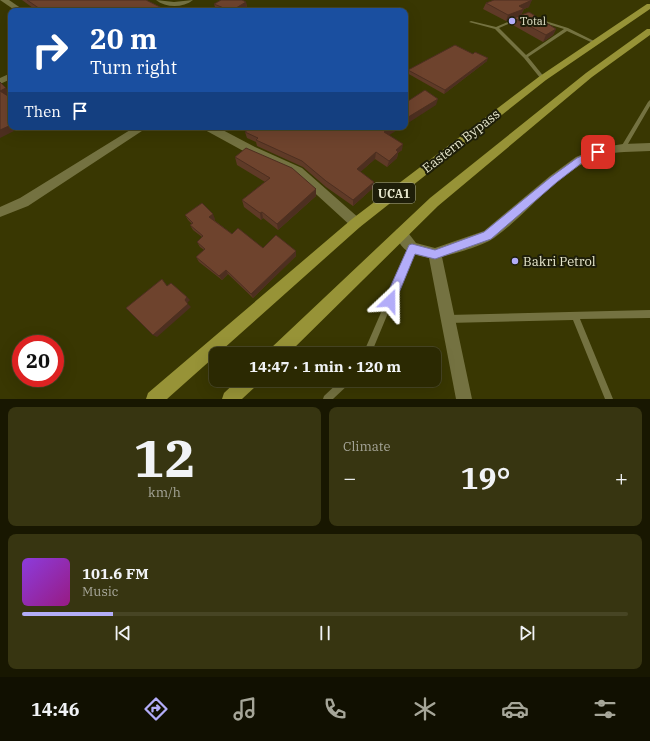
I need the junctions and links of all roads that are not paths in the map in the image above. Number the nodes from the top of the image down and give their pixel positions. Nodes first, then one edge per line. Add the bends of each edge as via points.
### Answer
1 (4, 0) edge
2 (160, 0) edge
3 (188, 0) edge
4 (650, 6) edge
5 (16, 8) edge
6 (523, 16) edge
7 (534, 17) edge
8 (471, 22) dead end
9 (496, 28) junction
10 (567, 30) junction
11 (650, 31) edge
12 (594, 42) junction
13 (526, 57) junction
14 (543, 78) junction
15 (650, 102) edge
16 (643, 114) junction
17 (650, 114) edge
18 (139, 130) edge
19 (214, 130) edge
20 (650, 147) edge
21 (624, 148) junction
22 (0, 212) edge
23 (356, 223) junction
24 (401, 234) junction
25 (412, 248) junction
26 (435, 254) junction
27 (650, 314) edge
28 (575, 316) junction
29 (448, 320) junction
30 (284, 347) edge
31 (370, 347) edge
32 (243, 387) edge
33 (339, 387) edge
34 (154, 399) edge
35 (230, 399) edge
36 (326, 399) edge
37 (464, 399) edge
38 (609, 399) edge

1 - 5 street
2 - 3 street via 178,4
4 - 12 main road, Eastern Bypass / UCA1
6 - 9 lane
7 - 10 lane
8 - 9 lane
9 - 13 lane
10 - 12 lane
10 - 13 lane
11 - 24 main road, UCA1 via 589,75 464,176
12 - 14 main road, Eastern Bypass / UCA1
13 - 14 lane
14 - 23 main road, Eastern Bypass / UCA1
15 - 16 lane
16 - 17 lane
16 - 21 lane
18 - 22 street via 24,202
19 - 23 street via 298,171
20 - 21 street
21 - 26 street via 598,152 580,160 488,236
23 - 34 main road, Eastern Bypass / UCA1
24 - 25 street
24 - 30 main road, UCA1
25 - 26 street
25 - 31 lane
26 - 29 street
27 - 28 lane
28 - 29 lane
28 - 38 lane
29 - 37 street
32 - 35 main road
33 - 36 lane

